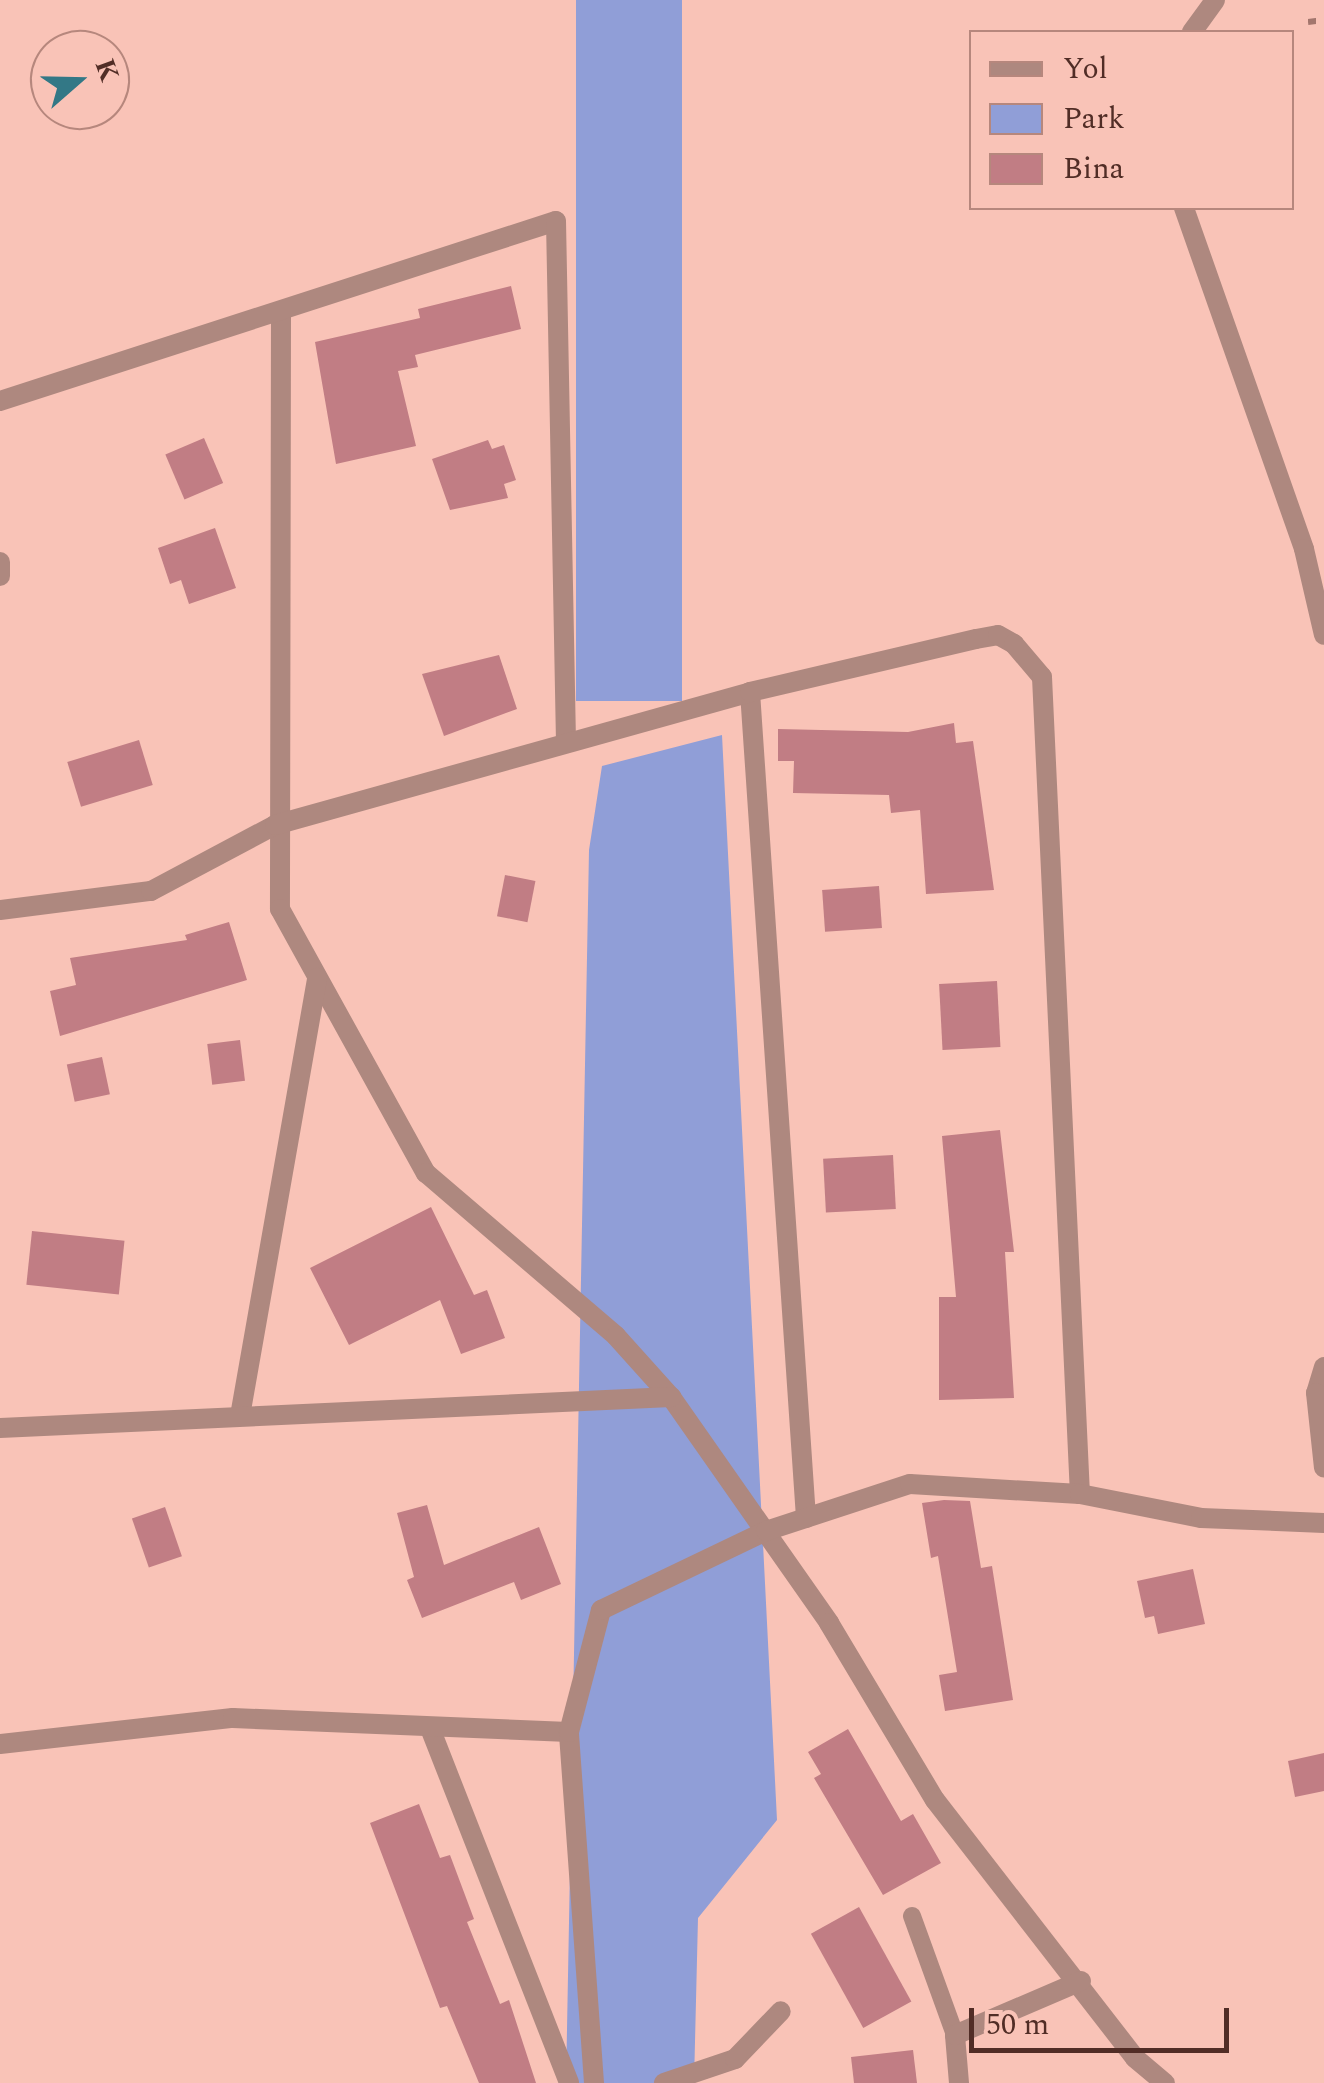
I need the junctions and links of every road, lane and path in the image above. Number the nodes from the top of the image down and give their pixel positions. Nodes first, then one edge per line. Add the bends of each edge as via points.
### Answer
1 (1215, 0) edge
2 (1324, 20) edge
3 (1308, 22) dead end
4 (1193, 30) edge
5 (1185, 210) edge
6 (281, 311) junction
7 (0, 400) edge
8 (0, 562) edge
9 (0, 576) edge
10 (1324, 636) edge
11 (750, 692) junction
12 (566, 743) junction
13 (275, 825) junction
14 (0, 910) edge
15 (317, 978) junction
16 (1324, 1367) edge
17 (671, 1398) junction
18 (240, 1416) junction
19 (0, 1428) edge
20 (1324, 1468) edge
21 (1080, 1494) junction
22 (806, 1518) junction
23 (1324, 1523) edge
24 (766, 1531) junction
25 (430, 1728) junction
26 (569, 1732) junction
27 (0, 1744) edge
28 (912, 1916) dead end
29 (1081, 1981) junction
30 (781, 2011) dead end
31 (955, 2035) junction
32 (569, 2083) edge
33 (594, 2083) edge
34 (664, 2083) edge
35 (959, 2083) edge
36 (1166, 2083) edge

1 - 4 street
2 - 3 path
5 - 10 street via 1304,550
6 - 7 street
6 - 12 street via 556,221
6 - 13 street
8 - 9 street
11 - 12 street
11 - 21 street via 998,635 1031,658 1042,677
11 - 22 street
12 - 13 street
13 - 14 street via 151,891
13 - 15 street via 280,909
15 - 17 street via 426,1173 616,1336
15 - 18 street
16 - 20 street via 1316,1394
17 - 18 street
17 - 24 street
18 - 19 street
21 - 22 street via 910,1484
21 - 23 street via 1201,1518
22 - 24 street
24 - 26 street via 601,1610
24 - 29 street via 935,1800
25 - 26 street
25 - 27 street via 233,1718
25 - 32 street
26 - 33 street
28 - 31 lane
29 - 31 street
29 - 36 street via 1135,2058
30 - 34 street via 736,2060
31 - 35 street

